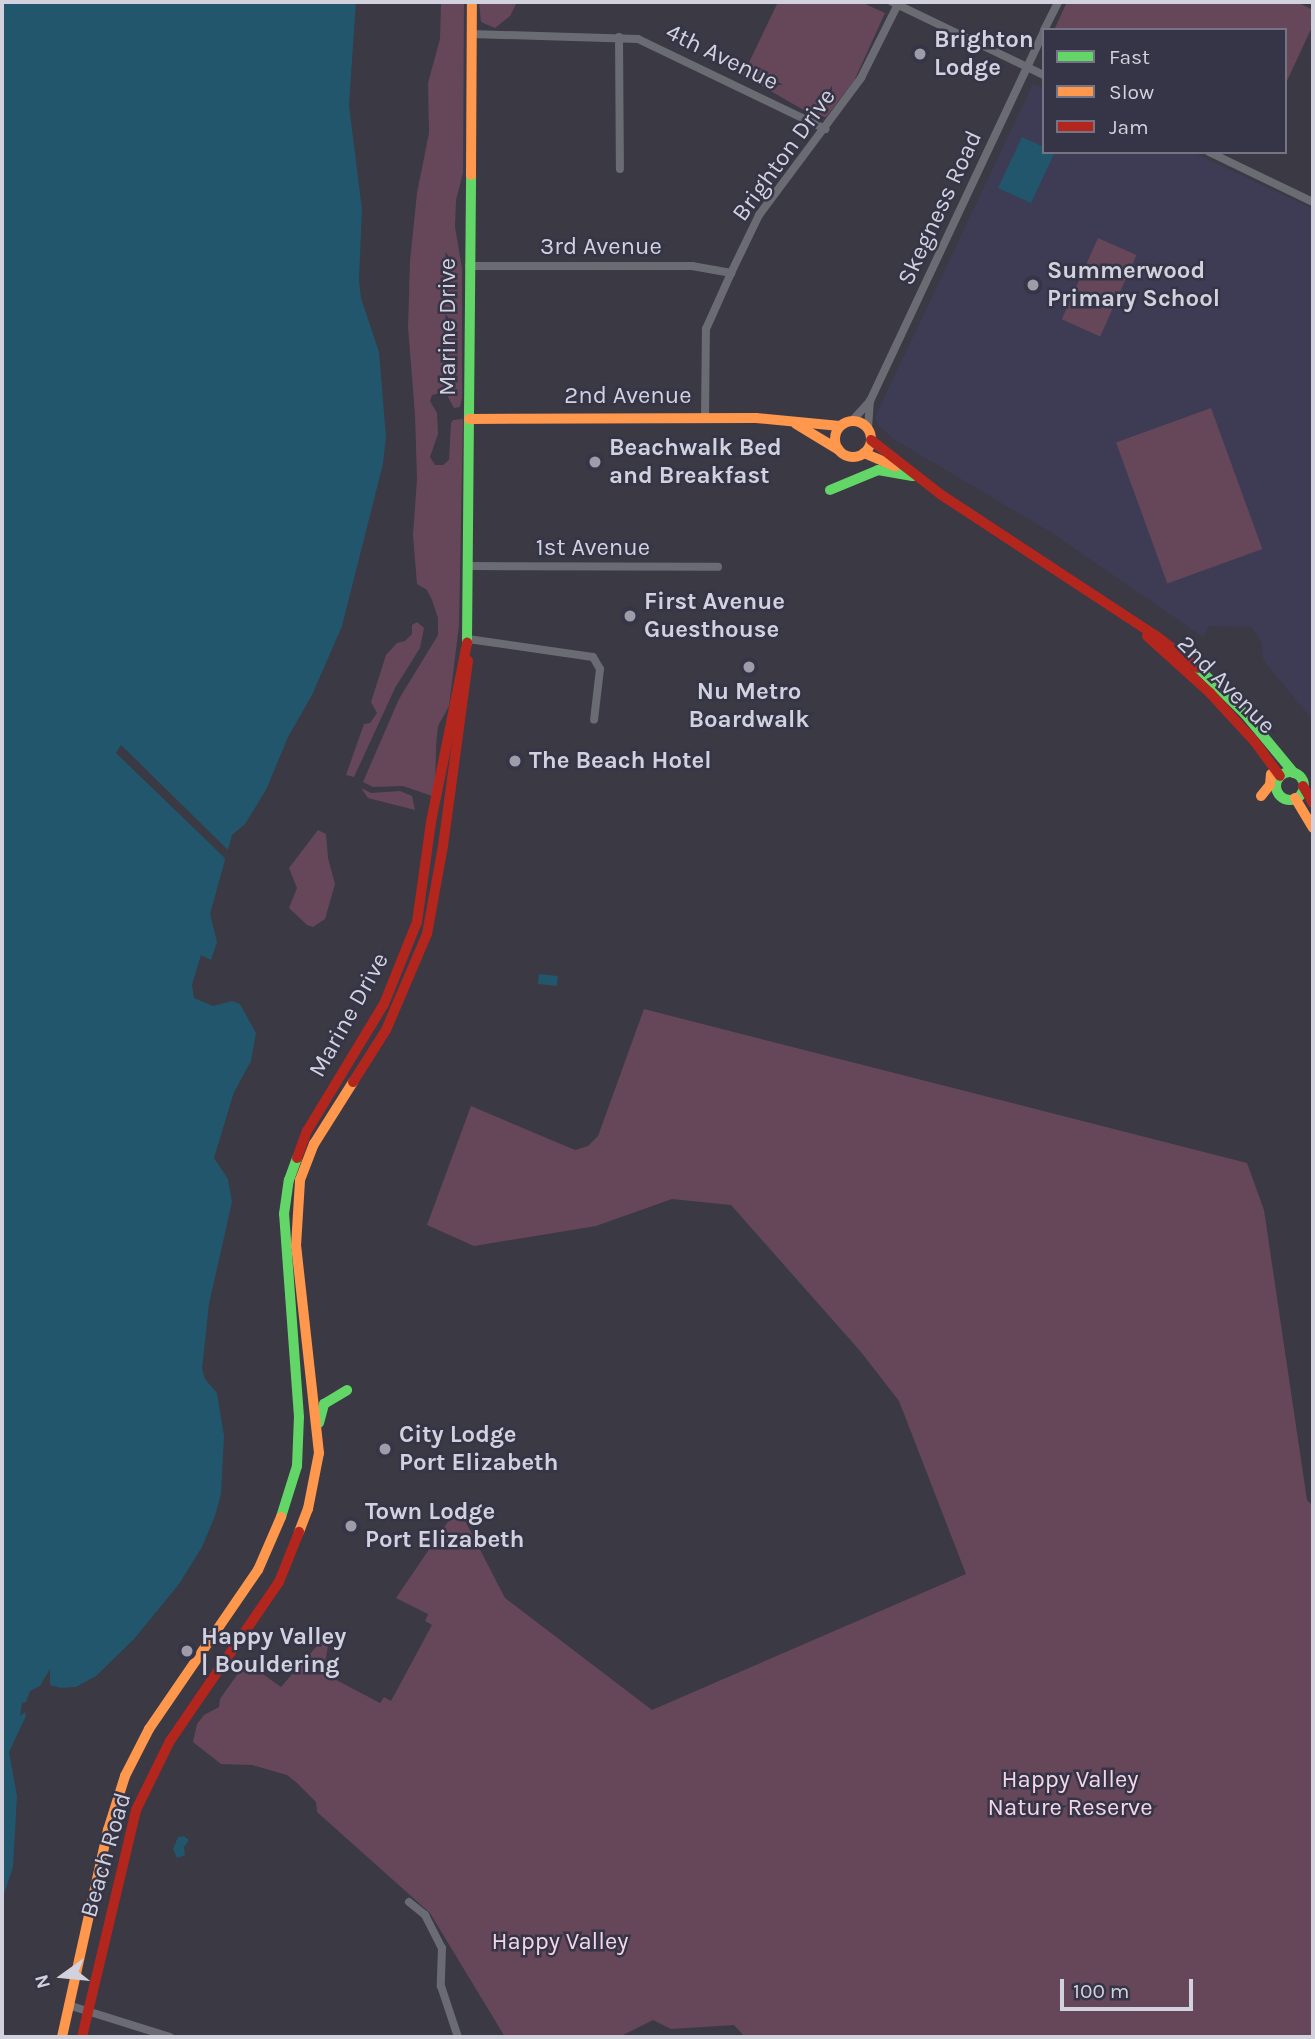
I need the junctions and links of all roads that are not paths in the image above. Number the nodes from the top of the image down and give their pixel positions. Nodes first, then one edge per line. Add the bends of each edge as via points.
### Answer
1 (472, 2) edge
2 (1058, 2) edge
3 (896, 3) edge
4 (1045, 28) edge
5 (471, 34) junction
6 (1042, 34) edge
7 (619, 37) junction
8 (1027, 68) junction
9 (1042, 74) edge
10 (825, 129) junction
11 (1213, 154) edge
12 (620, 169) dead end
13 (1313, 200) edge
14 (469, 266) junction
15 (732, 273) junction
16 (870, 401) junction
17 (705, 418) junction
18 (469, 419) junction
19 (787, 420) junction
20 (852, 421) junction
21 (840, 426) junction
22 (868, 428) junction
23 (871, 440) junction
24 (840, 451) junction
25 (864, 453) junction
26 (911, 473) junction
27 (830, 490) dead end
28 (468, 566) junction
29 (718, 567) dead end
30 (468, 639) junction
31 (466, 652) junction
32 (1205, 681) junction
33 (594, 720) dead end
34 (1255, 742) junction
35 (1294, 773) junction
36 (1280, 776) junction
37 (1303, 786) junction
38 (1261, 796) dead end
39 (1296, 798) junction
40 (1313, 803) edge
41 (1313, 828) edge
42 (347, 1390) dead end
43 (313, 1392) joint
44 (299, 1393) joint
45 (317, 1430) junction
46 (410, 1902) dead end
47 (68, 2004) junction
48 (88, 2011) junction
49 (62, 2037) edge
50 (82, 2037) edge
51 (170, 2037) edge
52 (458, 2037) edge

1 - 5 main road, Marine Drive
2 - 4 street, Skegness Road
3 - 8 street
3 - 10 street, Brighton Drive via 861,78
5 - 7 street, 4th Avenue
5 - 14 main road, Marine Drive
6 - 8 street, Skegness Road
7 - 10 street, 4th Avenue via 643,40
7 - 12 street
8 - 9 street
8 - 16 street, Skegness Road
10 - 15 street, Brighton Drive via 759,215
11 - 13 street
14 - 15 street, 3rd Avenue via 692,266
14 - 18 main road, Marine Drive
15 - 17 street, Brighton Drive via 706,329
16 - 20 street, Skegness Road
16 - 22 street, Skegness Road
17 - 18 main road, 2nd Avenue
17 - 19 main road, 2nd Avenue
18 - 28 main road, Marine Drive
19 - 21 main road, 2nd Avenue
19 - 24 main road, 2nd Avenue
20 - 21 main road
20 - 22 main road
21 - 24 main road via 835,441
22 - 23 main road
23 - 25 main road
23 - 26 main road, 2nd Avenue
24 - 25 main road via 853,457
25 - 26 main road, 2nd Avenue
26 - 27 main road via 865,472
26 - 32 main road, 2nd Avenue via 1138,626
28 - 29 street, 1st Avenue
28 - 30 main road, Marine Drive
30 - 31 main road, Marine Drive
30 - 33 street via 593,657 600,669
31 - 43 main road, Marine Drive via 446,824 432,914 419,957 386,1030 314,1144 300,1180 296,1246
31 - 44 main road, Marine Drive via 414,935 384,1004 307,1130 289,1180 285,1247
32 - 34 main road, 2nd Avenue
32 - 35 main road, 2nd Avenue via 1245,714
34 - 36 main road, 2nd Avenue
34 - 38 main road via 1271,771 1270,785
35 - 36 main road
35 - 37 main road, 2nd Avenue
36 - 39 main road, 2nd Avenue via 1276,783 1279,794
37 - 39 main road
37 - 40 main road, 2nd Avenue
39 - 41 main road, 2nd Avenue
42 - 45 main road via 324,1405
43 - 45 main road, Beach Road
44 - 47 main road, Beach Road via 297,1466 289,1497 258,1570 149,1729 120,1791
45 - 48 main road, Beach Road via 318,1467 295,1546 279,1581 163,1752 136,1810
46 - 52 street via 425,1915 442,1948 441,1986
47 - 48 street
47 - 49 main road, Beach Road
48 - 50 main road, Beach Road
48 - 51 street

